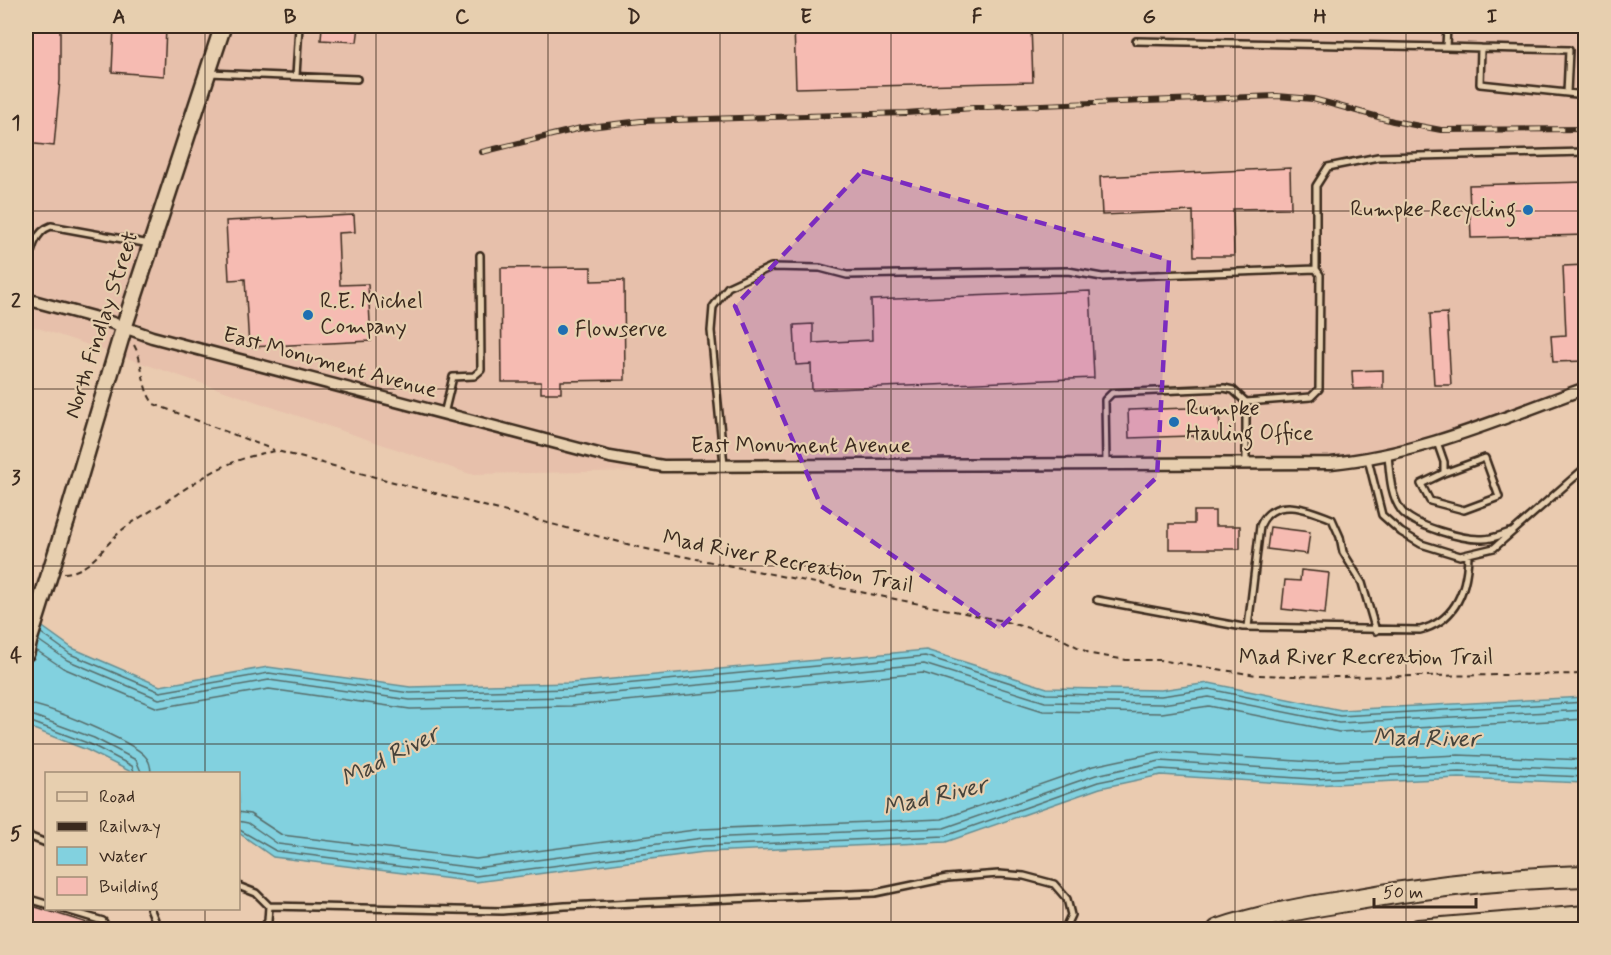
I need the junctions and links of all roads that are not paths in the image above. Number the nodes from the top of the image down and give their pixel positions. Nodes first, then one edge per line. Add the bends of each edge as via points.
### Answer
1 (223, 26) edge
2 (299, 26) edge
3 (1447, 26) edge
4 (1136, 41) dead end
5 (1446, 47) junction
6 (1481, 48) junction
7 (207, 73) junction
8 (296, 76) junction
9 (357, 79) dead end
10 (1567, 93) junction
11 (1586, 95) edge
12 (1586, 152) edge
13 (151, 245) junction
14 (480, 255) dead end
15 (1316, 269) junction
16 (26, 278) edge
17 (26, 299) edge
18 (124, 327) junction
19 (1586, 388) edge
20 (1246, 402) junction
21 (444, 414) junction
22 (1437, 442) junction
23 (1388, 455) junction
24 (1368, 459) junction
25 (1246, 463) junction
26 (1106, 464) junction
27 (724, 467) junction
28 (1586, 467) edge
29 (1444, 472) junction
30 (1512, 531) junction
31 (1468, 555) junction
32 (1097, 600) dead end
33 (1248, 627) junction
34 (1376, 630) junction
35 (27, 646) edge
36 (26, 835) edge
37 (45, 843) edge
38 (1586, 876) edge
39 (240, 887) edge
40 (26, 898) edge
41 (45, 904) edge
42 (269, 906) junction
43 (64, 910) edge
44 (150, 910) edge
45 (1586, 916) edge
46 (108, 930) edge
47 (159, 930) edge
48 (261, 930) edge
49 (1064, 930) edge
50 (1218, 930) edge
51 (1418, 930) edge

1 - 7 main road, North Findlay Street
2 - 8 lane
3 - 5 lane
4 - 5 lane
5 - 6 lane
6 - 10 lane via 1480,84
6 - 10 lane via 1569,50
7 - 8 lane
7 - 13 main road, North Findlay Street
8 - 9 lane
10 - 11 lane
12 - 15 lane via 1378,157 1328,167 1316,186
13 - 16 lane via 51,226 36,236
13 - 18 main road, North Findlay Street
14 - 21 lane via 481,370 474,376 453,377
15 - 20 lane via 1320,275 1319,389 1311,397
15 - 27 lane via 1102,277 1068,271 846,276 820,268 771,267 728,286 713,307 711,331
17 - 18 street, East Monument Avenue
18 - 21 street, East Monument Avenue
18 - 35 main road, North Findlay Street, bridge
19 - 22 street, East Monument Avenue
20 - 25 lane
20 - 26 lane via 1233,390 1224,388 1112,393 1105,400
21 - 27 street, East Monument Avenue via 610,458
22 - 23 street, East Monument Avenue
22 - 29 lane
23 - 24 street, East Monument Avenue
23 - 30 lane via 1393,494 1401,512 1421,524 1469,539 1486,539
24 - 25 street, East Monument Avenue
24 - 31 lane via 1382,515 1421,544
25 - 26 street, East Monument Avenue
26 - 27 street, East Monument Avenue
28 - 30 lane
29 - 29 lane via 1421,484 1430,501 1464,510 1499,497 1485,458
30 - 31 lane via 1494,548
31 - 34 lane via 1456,606 1441,622 1420,630
32 - 33 lane
33 - 34 lane
33 - 34 lane via 1260,526 1265,514 1274,508 1304,508 1332,519 1343,552 1362,583
36 - 37 lane
38 - 50 highway via 1425,887 1315,906
39 - 42 lane via 256,893
40 - 41 lane
42 - 48 lane via 268,921
42 - 49 lane via 502,912 875,892 947,878 999,874 1054,884 1067,899 1071,915
43 - 46 lane via 104,921
44 - 47 lane
45 - 51 highway

